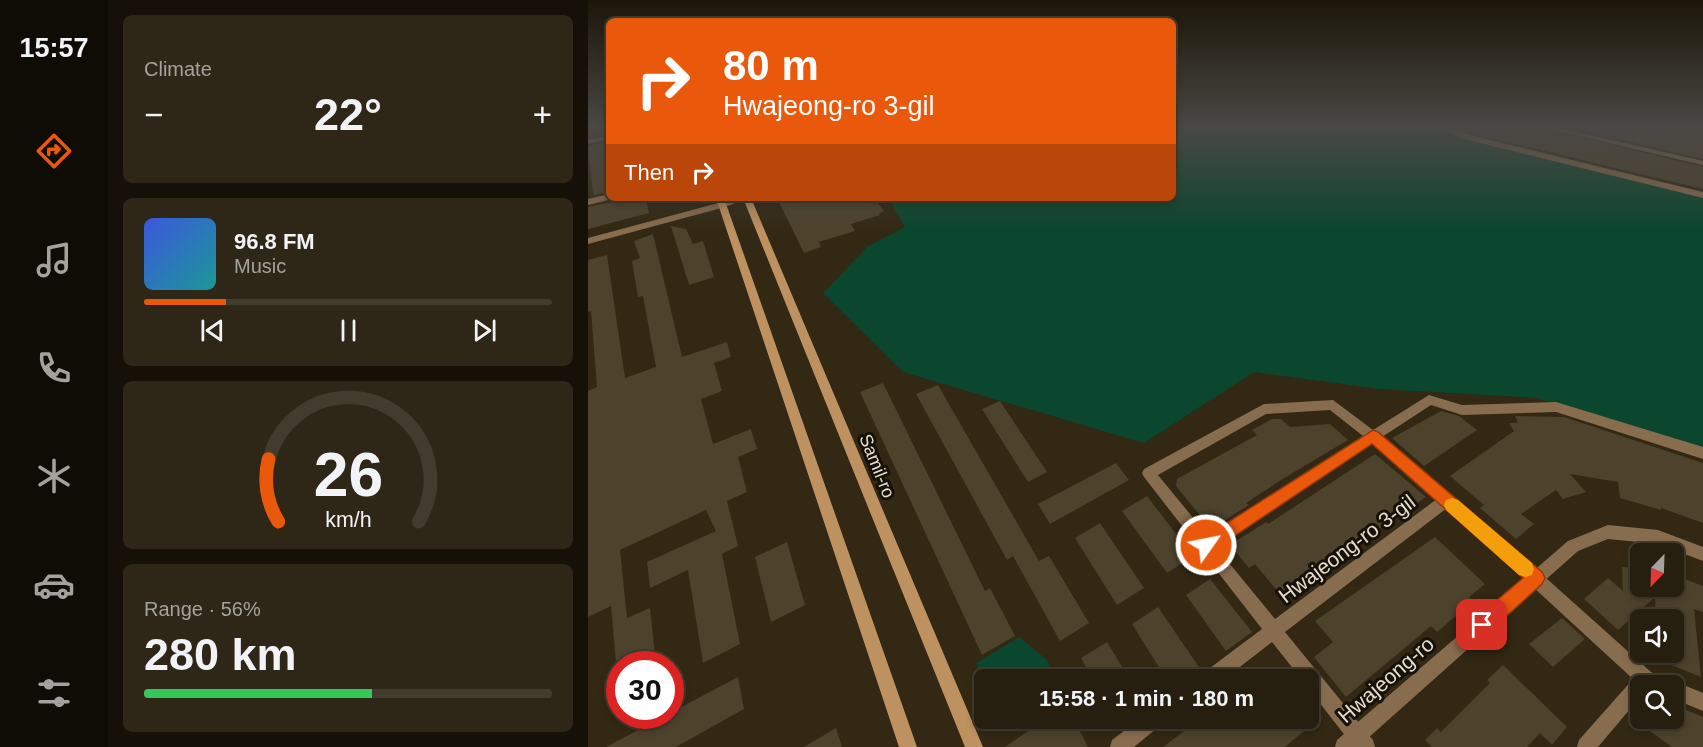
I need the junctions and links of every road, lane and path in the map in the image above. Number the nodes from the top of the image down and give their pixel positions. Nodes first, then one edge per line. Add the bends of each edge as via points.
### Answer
1 (1564, 161) edge
2 (1703, 195) edge
3 (606, 198) edge
4 (721, 201) edge
5 (747, 201) edge
6 (588, 202) edge
7 (588, 241) edge
8 (1373, 436) junction
9 (1703, 453) edge
10 (1446, 500) junction
11 (1206, 545) junction
12 (1703, 554) edge
13 (1536, 578) junction
14 (1272, 630) junction
15 (1222, 669) edge
16 (1642, 675) edge
17 (1684, 694) edge
18 (1630, 696) edge
19 (1703, 702) edge
20 (1142, 729) edge
21 (1356, 743) edge
22 (908, 747) edge
23 (974, 747) edge
24 (1119, 747) edge
25 (1586, 747) edge

1 - 2 street
3 - 6 street
4 - 7 street
4 - 22 main road
5 - 23 main road, Samil-ro
8 - 9 street via 1429,400 1462,410 1556,406
8 - 10 street, Hwajeong-ro 3-gil
8 - 11 street
8 - 11 street, Hwajeong-ro 3-gil via 1333,405 1264,409 1149,473
10 - 13 street, Hwajeong-ro 3-gil
10 - 14 street, Hwajeong-ro 3-gil
11 - 14 street, Hwajeong-ro 3-gil
12 - 13 street, Hwajeong-ro via 1658,537 1608,532 1573,546
13 - 16 street, Hwajeong-ro 3-gil
13 - 21 street, Hwajeong-ro
14 - 15 street
14 - 21 street, Hwajeong-ro 3-gil
17 - 19 street
18 - 25 street
20 - 24 street

